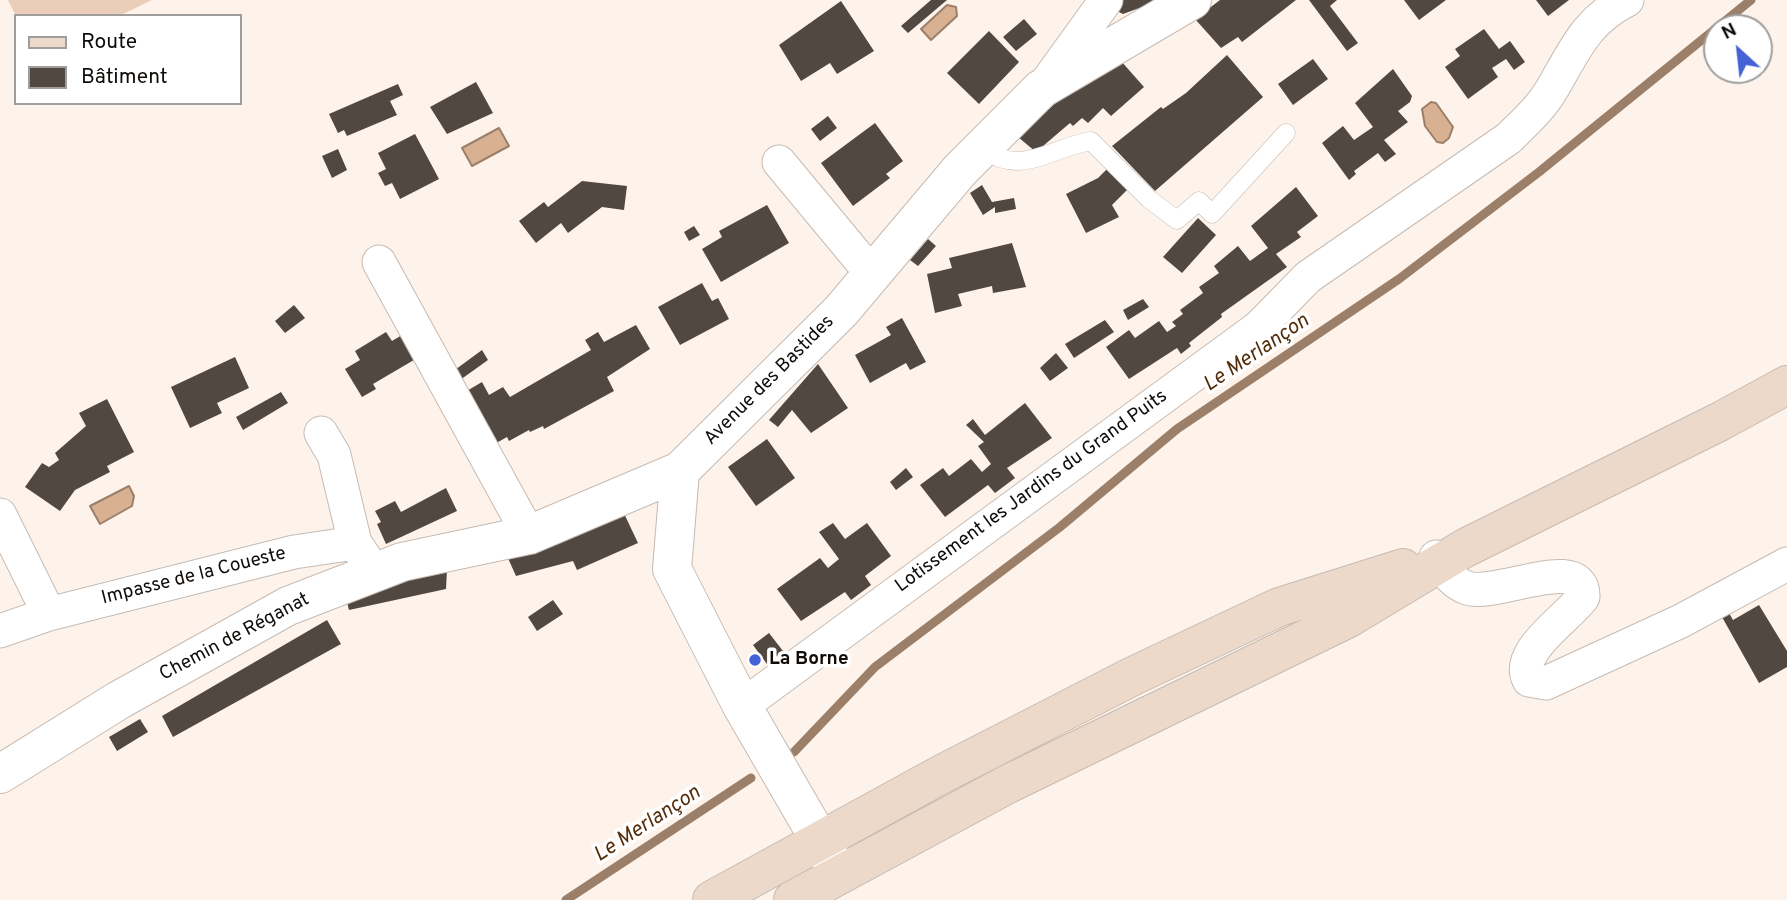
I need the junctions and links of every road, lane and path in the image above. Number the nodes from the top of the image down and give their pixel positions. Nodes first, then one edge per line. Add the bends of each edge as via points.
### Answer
1 (1105, 0) edge
2 (1192, 0) edge
3 (1627, 0) edge
4 (1041, 89) junction
5 (1286, 133) dead end
6 (982, 149) junction
7 (779, 162) dead end
8 (379, 262) dead end
9 (872, 274) junction
10 (1787, 385) edge
11 (321, 433) dead end
12 (680, 471) junction
13 (0, 515) edge
14 (529, 535) junction
15 (1447, 556) junction
16 (365, 558) junction
17 (1787, 564) edge
18 (49, 614) junction
19 (0, 631) edge
20 (742, 706) junction
21 (0, 774) edge
22 (818, 840) junction
23 (840, 874) junction
24 (712, 900) edge
25 (793, 900) edge

1 - 4 street
2 - 4 street, Avenue des Bastides
3 - 20 street, Lotissement les Jardins du Grand Puits via 1583,36 1537,110 1509,138 1308,277 1259,327
4 - 6 street, Avenue des Bastides
5 - 6 lane via 1212,214 1199,201 1177,220 1091,141 1024,163 999,161
6 - 9 street, Avenue des Bastides
7 - 9 street
8 - 14 street
9 - 12 street, Avenue des Bastides via 841,311
10 - 15 main road
11 - 16 street via 334,455
12 - 14 street, Chemin de Réganat
12 - 20 street via 672,569
13 - 18 street
14 - 16 street, Chemin de Réganat via 402,562
15 - 17 street via 1453,580 1466,588 1479,590 1569,575 1577,580 1583,597 1525,662 1524,672 1535,683 1546,683 1681,621
15 - 22 main road via 1279,607 1133,676
15 - 23 main road via 1349,618 1007,784
16 - 18 street, Impasse de la Coueste via 295,552
16 - 21 street, Chemin de Réganat
18 - 19 street, Impasse de la Coueste
20 - 22 street
22 - 23 street
22 - 24 main road
23 - 25 main road

